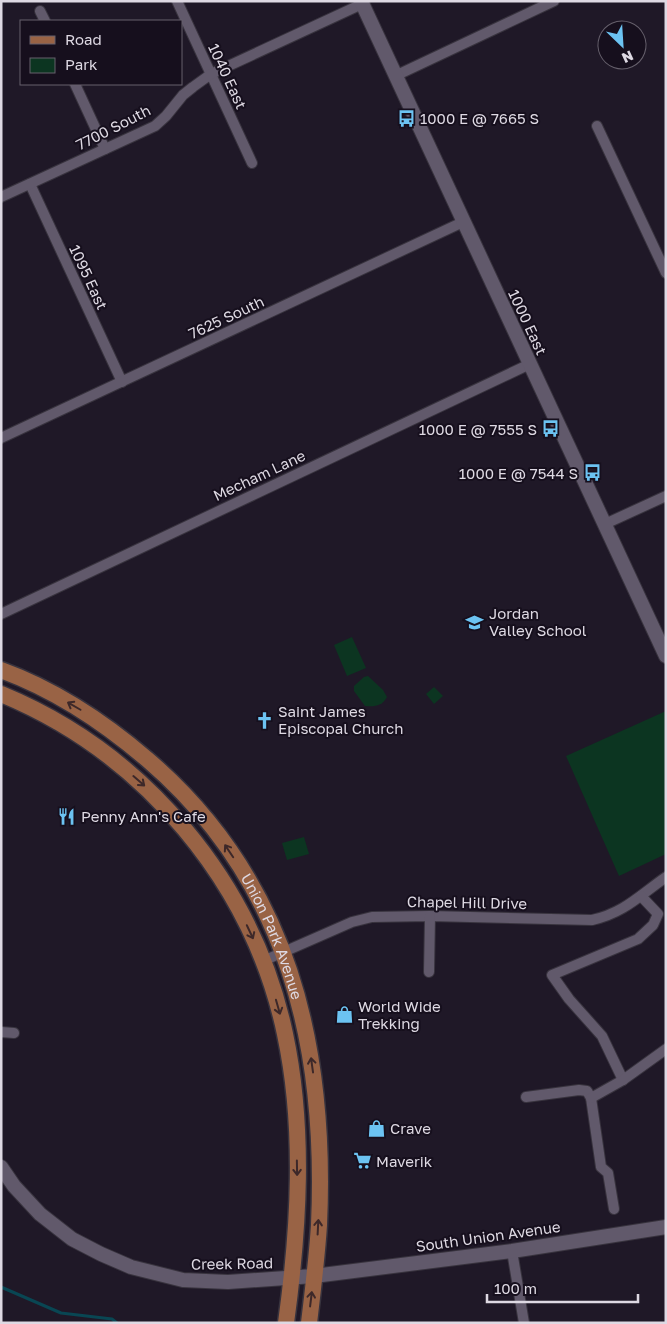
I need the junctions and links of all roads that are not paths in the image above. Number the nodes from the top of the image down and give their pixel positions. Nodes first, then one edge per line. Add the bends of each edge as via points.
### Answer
1 (177, 1) edge
2 (554, 1) edge
3 (362, 2) edge
4 (40, 11) dead end
5 (44, 20) edge
6 (211, 74) junction
7 (395, 76) junction
8 (74, 85) edge
9 (597, 126) dead end
10 (105, 149) junction
11 (252, 163) dead end
12 (30, 184) junction
13 (1, 198) edge
14 (463, 222) junction
15 (666, 273) edge
16 (530, 364) junction
17 (122, 382) junction
18 (1, 438) edge
19 (666, 496) edge
20 (605, 524) junction
21 (1, 614) edge
22 (666, 656) edge
23 (1, 670) edge
24 (1, 694) edge
25 (666, 877) edge
26 (641, 896) junction
27 (430, 916) junction
28 (283, 952) junction
29 (263, 961) junction
30 (429, 972) dead end
31 (1, 1032) edge
32 (14, 1033) dead end
33 (666, 1049) edge
34 (623, 1080) junction
35 (526, 1097) dead end
36 (591, 1098) junction
37 (1, 1167) edge
38 (614, 1209) dead end
39 (666, 1227) edge
40 (512, 1251) junction
41 (314, 1276) junction
42 (292, 1278) junction
43 (286, 1323) edge
44 (309, 1323) edge
45 (524, 1323) edge

1 - 6 street, 1040 East
2 - 7 street
3 - 6 street, 7700 South
3 - 7 street, 1000 East
4 - 5 street
6 - 10 street, 7700 South via 193,86 154,126
6 - 11 street, 1040 East
7 - 14 street, 1000 East
8 - 10 street
9 - 15 street
10 - 12 street, 7700 South
12 - 13 street, 7700 South
12 - 17 street, 1095 East
14 - 16 street, 1000 East
14 - 17 street, 7625 South
16 - 20 street, 1000 East
16 - 21 street, Mecham Lane
17 - 18 street, 7625 South
19 - 20 street
20 - 22 street, 1000 East
28 -> 23 main road, Union Park Avenue via 261,903 238,865 176,786 97,720 55,695
24 -> 29 main road, Union Park Avenue via 79,735 111,757 154,795 188,832 216,870 236,903
25 - 26 street, Chapel Hill Drive
26 - 27 street, Chapel Hill Drive via 608,916 592,920
26 - 34 street via 658,914 653,925 638,939 552,975 569,1000 602,1036
27 - 28 street, Chapel Hill Drive via 372,917 352,922
27 - 30 street
28 - 29 street, Chapel Hill Drive
41 -> 28 main road, Union Park Avenue via 320,1170 316,1098 307,1034
29 -> 42 main road, Union Park Avenue via 285,1033 295,1102 297,1180
31 - 32 street
33 - 34 street
34 - 36 street
35 - 36 street via 579,1090 587,1091
36 - 38 street via 601,1167 608,1173
37 - 42 street, Creek Road via 40,1214 72,1239 124,1264 146,1272 191,1280 228,1282
39 - 40 street, South Union Avenue
40 - 41 street, South Union Avenue
40 - 45 street
41 - 42 street, Creek Road
44 -> 41 main road, Union Park Avenue
42 - 43 main road, Union Park Avenue

